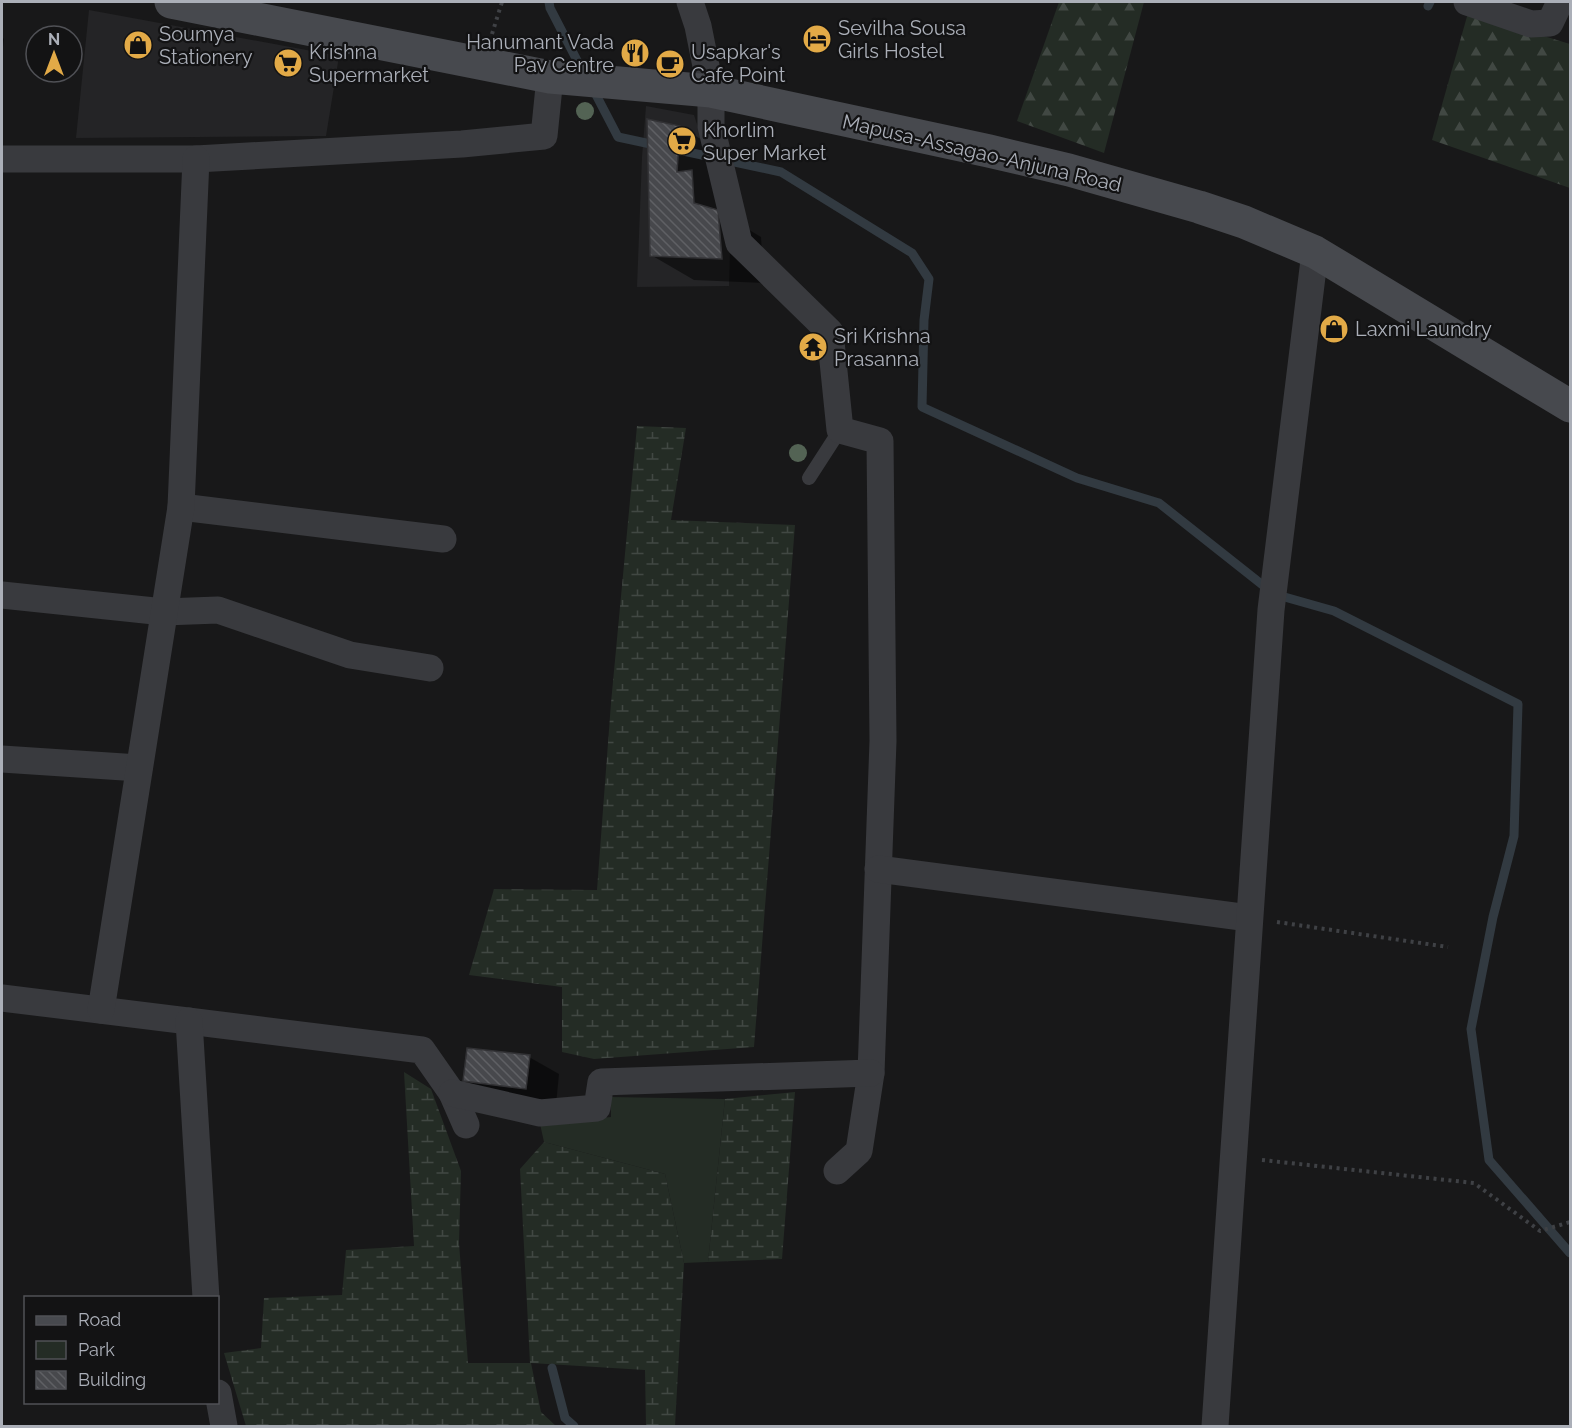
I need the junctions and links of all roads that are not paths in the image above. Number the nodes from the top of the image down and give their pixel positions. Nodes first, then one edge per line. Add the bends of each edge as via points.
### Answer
1 (171, 2) edge
2 (690, 2) edge
3 (1467, 2) edge
4 (1560, 2) edge
5 (550, 77) junction
6 (711, 91) junction
7 (2, 159) edge
8 (196, 159) junction
9 (1316, 252) junction
10 (1570, 406) edge
11 (840, 430) junction
12 (809, 478) dead end
13 (181, 507) junction
14 (443, 539) dead end
15 (2, 595) edge
16 (164, 612) junction
17 (430, 668) dead end
18 (2, 759) edge
19 (139, 768) junction
20 (878, 869) junction
21 (1249, 918) junction
22 (2, 998) edge
23 (101, 1010) junction
24 (189, 1021) junction
25 (871, 1073) junction
26 (452, 1093) junction
27 (466, 1125) dead end
28 (837, 1171) dead end
29 (206, 1296) edge
30 (219, 1399) edge
31 (225, 1426) edge
32 (1215, 1426) edge

1 - 5 main road, Mapusa-Assagao-Anjuna Road
2 - 6 street
3 - 4 street via 1531,24 1550,22
5 - 6 main road, Mapusa-Assagao-Anjuna Road
5 - 8 street via 544,136
6 - 9 main road, Mapusa-Assagao-Anjuna Road via 1069,170 1233,218
6 - 11 street via 711,126 739,243 830,332
7 - 8 street
8 - 13 street
9 - 10 main road, Mapusa-Assagao-Anjuna Road
9 - 21 street via 1270,610
11 - 12 lane
11 - 20 street via 880,441 883,741
13 - 14 street
13 - 16 street
15 - 16 street
16 - 17 street via 218,610 350,655
16 - 19 street
18 - 19 street
19 - 23 street
20 - 21 street
20 - 25 street
21 - 32 street
22 - 23 street
23 - 24 street
24 - 26 street via 422,1050
24 - 29 street
25 - 26 street via 601,1082 597,1108 540,1113
25 - 28 street via 859,1151
26 - 27 street
30 - 31 street

